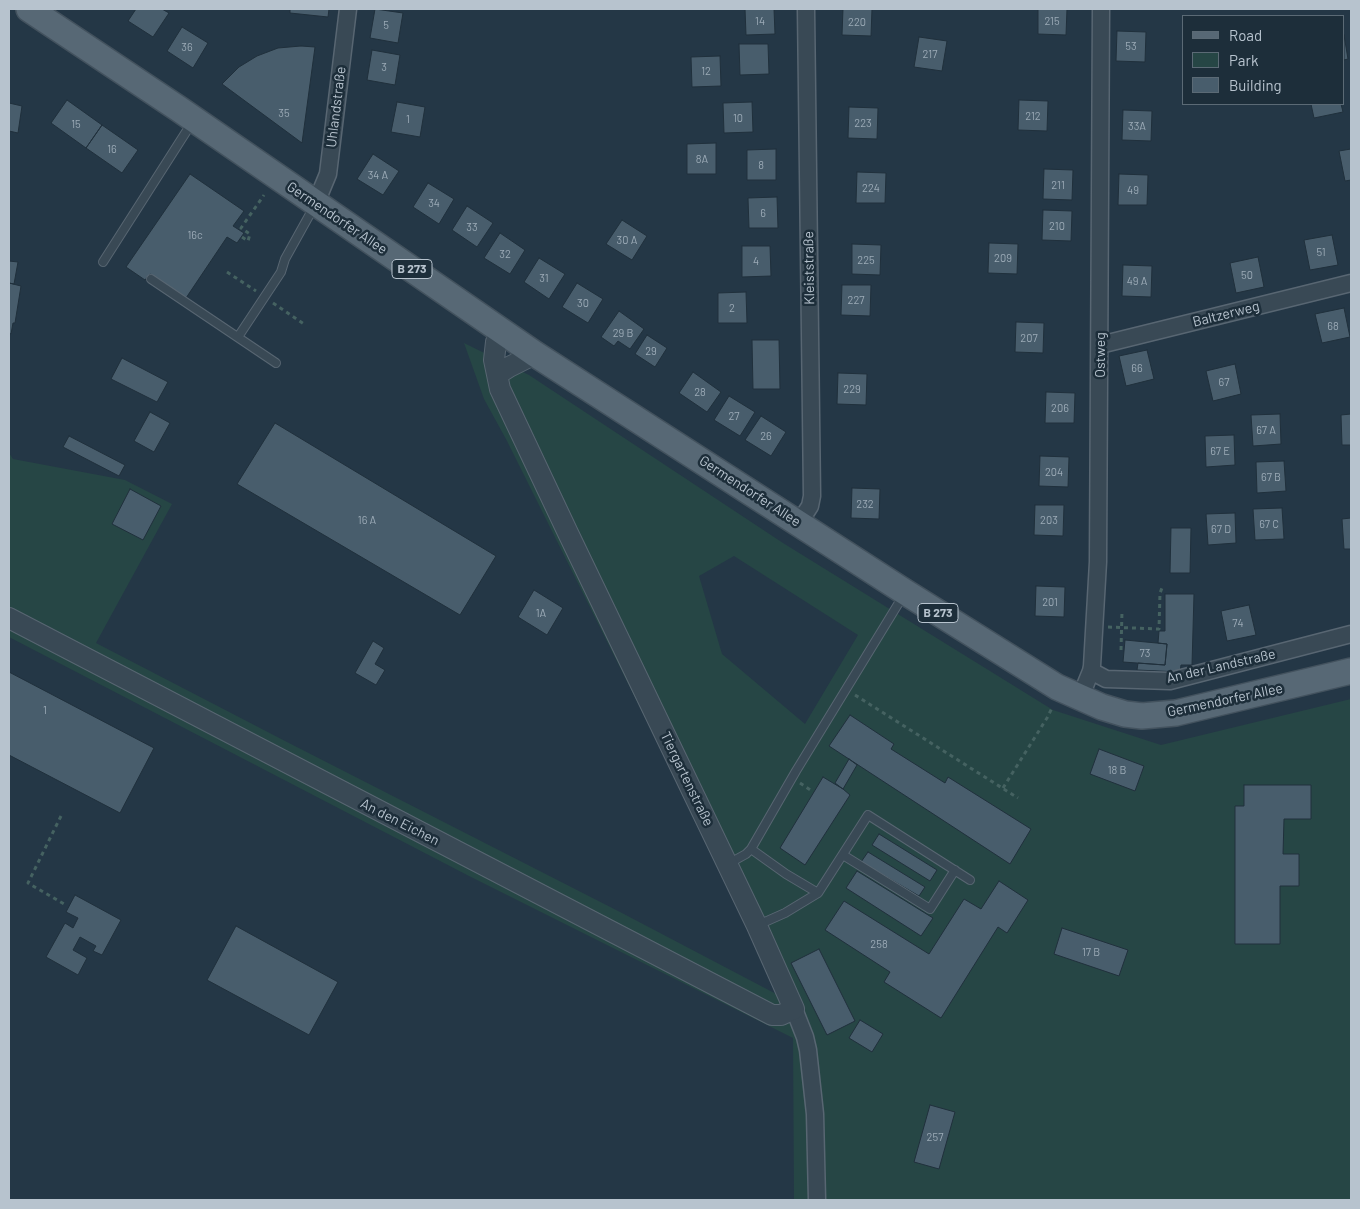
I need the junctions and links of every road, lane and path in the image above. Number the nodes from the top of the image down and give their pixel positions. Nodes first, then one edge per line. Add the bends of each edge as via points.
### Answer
1 (29, 9) edge
2 (348, 9) edge
3 (806, 9) edge
4 (1101, 9) edge
5 (194, 119) junction
6 (264, 195) dead end
7 (316, 203) junction
8 (242, 237) dead end
9 (103, 262) dead end
10 (151, 280) dead end
11 (1351, 284) edge
12 (501, 330) junction
13 (238, 337) junction
14 (1100, 345) junction
15 (535, 354) junction
16 (276, 363) dead end
17 (498, 374) junction
18 (799, 523) junction
19 (1162, 588) dead end
20 (905, 592) junction
21 (1122, 611) dead end
22 (9, 618) edge
23 (1094, 626) junction
24 (1122, 628) junction
25 (1351, 634) edge
26 (1121, 650) dead end
27 (1091, 671) junction
28 (1351, 671) edge
29 (846, 690) junction
30 (1080, 698) junction
31 (1052, 708) dead end
32 (1003, 788) junction
33 (1018, 798) dead end
34 (61, 816) dead end
35 (751, 849) junction
36 (842, 855) junction
37 (728, 864) junction
38 (955, 870) junction
39 (970, 880) dead end
40 (818, 894) junction
41 (64, 904) dead end
42 (758, 926) junction
43 (794, 1009) junction
44 (817, 1200) edge

1 - 5 main road, Germendorfer Allee / B 273
2 - 7 street, Uhlandstraße via 328,174
3 - 18 street, Kleiststraße via 812,496 810,506
4 - 14 street, Ostweg
5 - 7 main road, Germendorfer Allee / B 273
5 - 9 lane
6 - 8 path via 241,228 250,234 248,241
7 - 12 main road, Germendorfer Allee / B 273
7 - 13 lane via 284,259 281,272
10 - 13 lane
11 - 14 street, Baltzerweg
12 - 15 main road, Germendorfer Allee / B 273
12 - 17 street, Tiergartenstraße via 494,360
13 - 16 lane
14 - 23 street, Ostweg via 1098,562
15 - 17 street
15 - 18 main road, Germendorfer Allee / B 273
17 - 37 street, Tiergartenstraße via 500,389
18 - 20 main road, Germendorfer Allee / B 273
19 - 24 path via 1159,629
20 - 29 lane
20 - 30 main road, Germendorfer Allee / B 273 via 1050,683
21 - 24 path
22 - 43 street, An den Eichen via 772,1015
23 - 24 path
23 - 27 street, Ostweg
24 - 26 path
25 - 27 street, An der Landstraße via 1170,681 1106,679
27 - 30 street, Ostweg
28 - 30 main road, Germendorfer Allee / B 273 via 1176,713 1125,714
29 - 32 path
29 - 35 lane
31 - 32 path
32 - 33 path
34 - 41 path via 28,883
35 - 37 lane
35 - 40 lane
36 - 38 lane via 930,909
36 - 38 lane via 868,815
36 - 40 lane
37 - 42 street, Tiergartenstraße
38 - 39 lane
40 - 42 lane
42 - 43 street, Tiergartenstraße
43 - 44 street, Tiergartenstraße via 808,1050 815,1114

